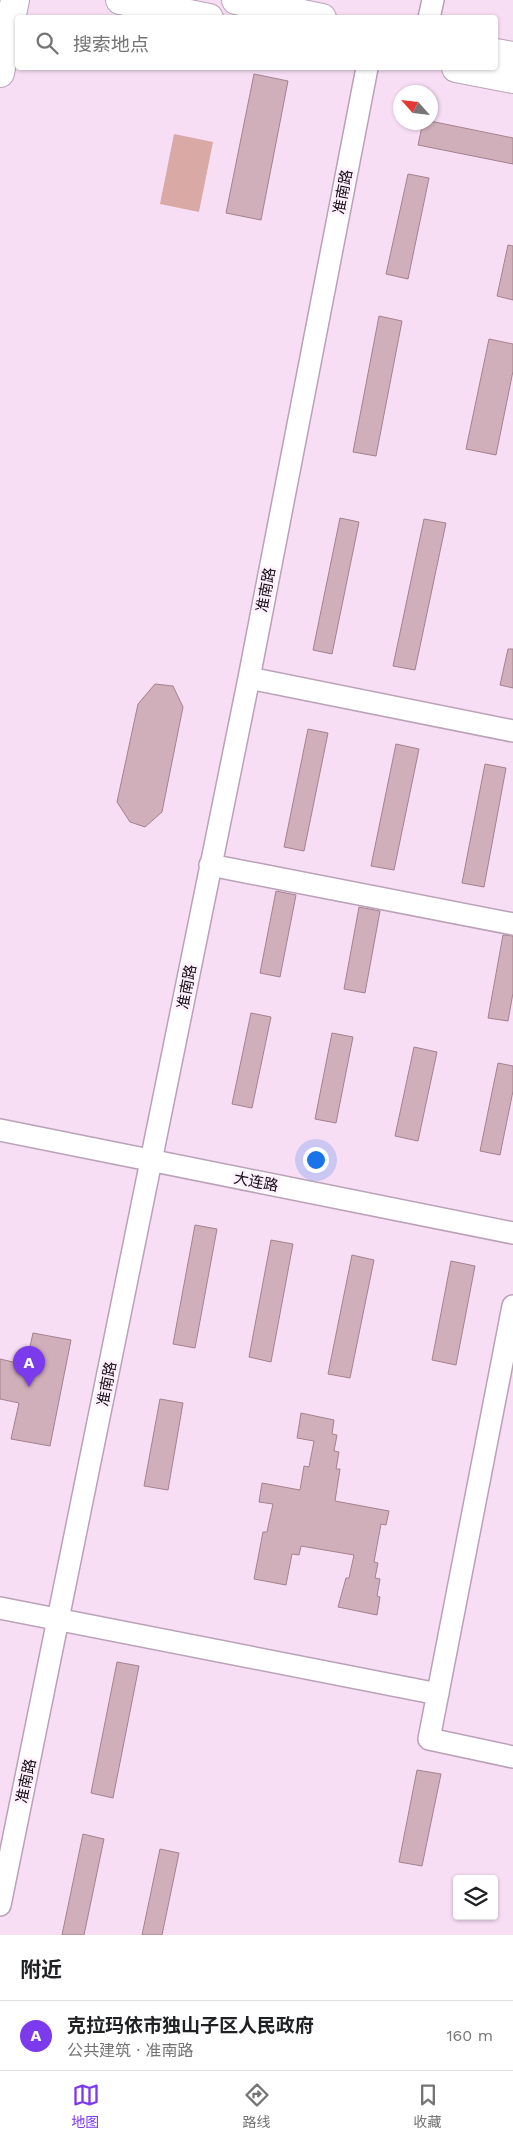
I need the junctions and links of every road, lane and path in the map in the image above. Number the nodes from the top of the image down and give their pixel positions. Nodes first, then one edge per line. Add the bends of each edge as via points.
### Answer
1 (15, 0) edge
2 (120, 0) edge
3 (236, 0) edge
4 (433, 0) edge
5 (194, 15) edge
6 (308, 15) edge
7 (430, 15) edge
8 (498, 53) edge
9 (513, 56) edge
10 (367, 70) edge
11 (466, 70) edge
12 (0, 73) edge
13 (513, 79) edge
14 (249, 678) junction
15 (513, 731) edge
16 (210, 865) junction
17 (513, 924) edge
18 (0, 1130) edge
19 (152, 1162) junction
20 (513, 1233) edge
21 (513, 1306) edge
22 (0, 1608) edge
23 (59, 1620) junction
24 (438, 1694) junction
25 (513, 1757) edge
26 (0, 1905) edge

1 - 12 main road
2 - 5 main road
3 - 6 main road
4 - 7 street
8 - 9 main road
10 - 14 street, 准南路
11 - 13 main road
14 - 15 street
14 - 16 street, 准南路
16 - 17 street
16 - 19 street, 准南路
18 - 19 street, 大连路
19 - 20 street, 大连路
19 - 23 street, 准南路
21 - 24 street
22 - 23 street
23 - 24 street
23 - 26 street, 准南路
24 - 25 street via 429,1739

